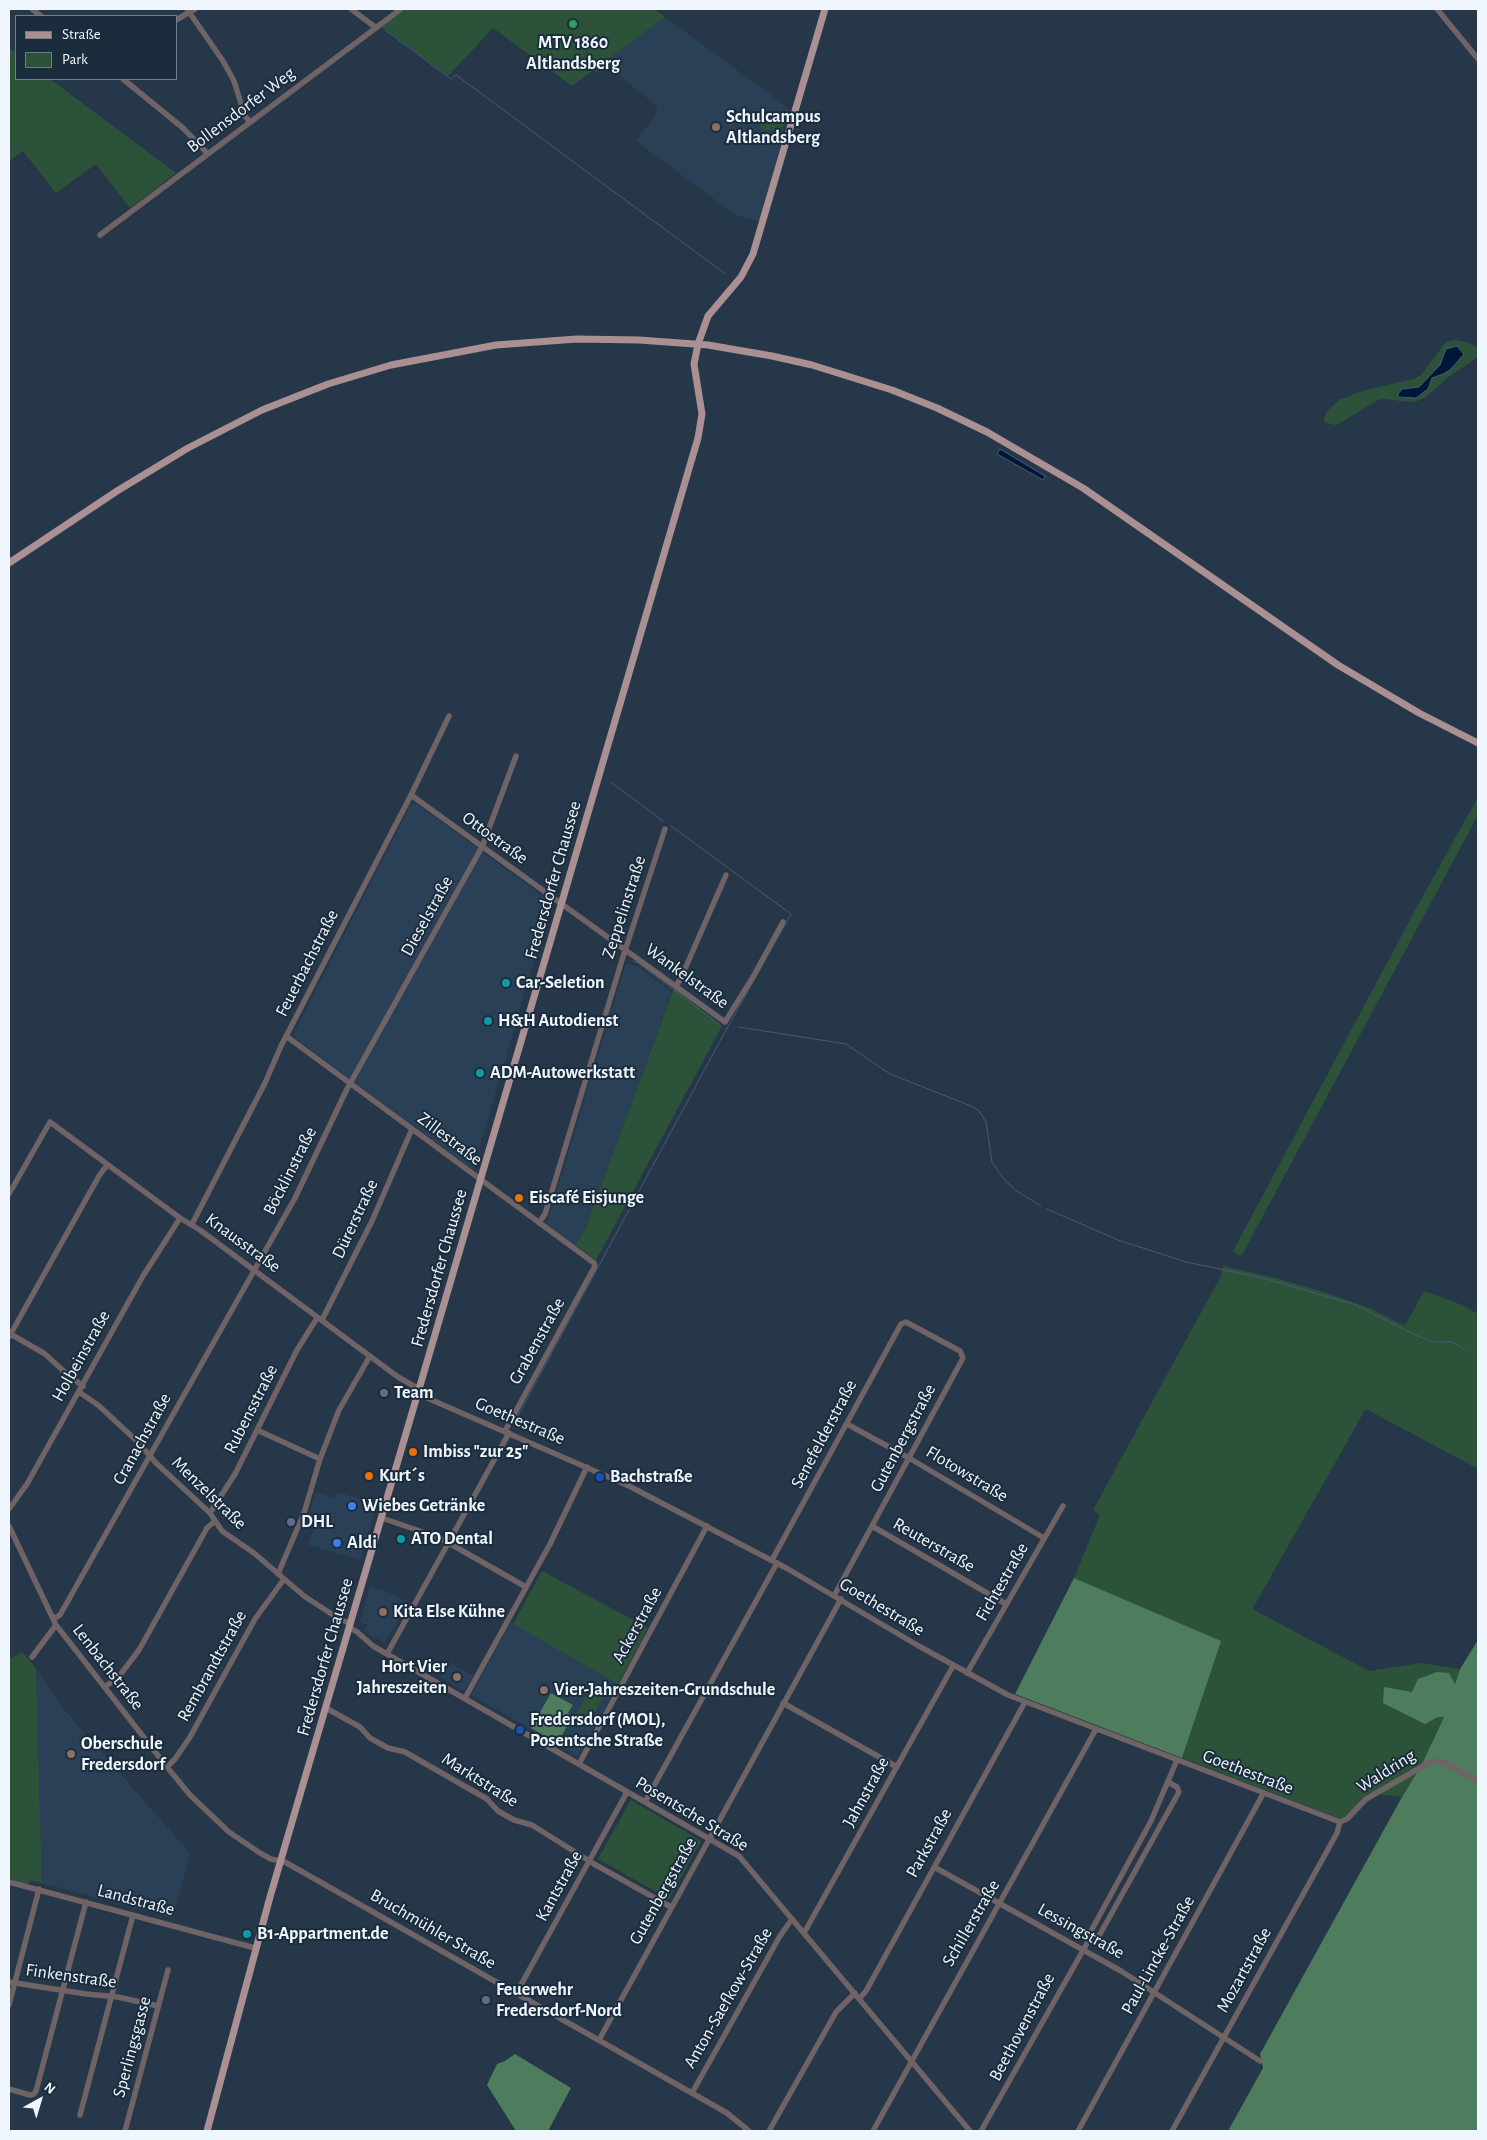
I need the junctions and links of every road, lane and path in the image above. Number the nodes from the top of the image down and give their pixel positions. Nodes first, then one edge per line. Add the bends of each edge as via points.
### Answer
1 (351, 9) edge
2 (401, 9) edge
3 (825, 9) edge
4 (1436, 9) edge
5 (190, 10) edge
6 (178, 19) edge
7 (375, 27) junction
8 (1478, 59) edge
9 (124, 80) edge
10 (250, 122) junction
11 (208, 154) junction
12 (100, 236) dead end
13 (698, 344) junction
14 (9, 563) edge
15 (449, 716) dead end
16 (1478, 743) edge
17 (516, 756) dead end
18 (411, 795) junction
19 (665, 829) dead end
20 (482, 847) junction
21 (726, 875) dead end
22 (562, 904) junction
23 (783, 922) dead end
24 (626, 950) junction
25 (676, 986) junction
26 (286, 1036) junction
27 (351, 1083) junction
28 (412, 1129) junction
29 (107, 1165) junction
30 (481, 1180) junction
31 (9, 1194) edge
32 (180, 1218) junction
33 (539, 1222) junction
34 (192, 1224) junction
35 (596, 1266) joint
36 (255, 1271) junction
37 (320, 1319) junction
38 (903, 1322) joint
39 (9, 1335) edge
40 (370, 1356) junction
41 (82, 1386) junction
42 (419, 1391) junction
43 (79, 1392) junction
44 (846, 1424) junction
45 (257, 1430) junction
46 (507, 1432) junction
47 (149, 1455) junction
48 (909, 1458) junction
49 (320, 1459) junction
50 (587, 1467) junction
51 (1063, 1506) dead end
52 (9, 1508) edge
53 (210, 1513) junction
54 (382, 1518) junction
55 (216, 1522) junction
56 (9, 1526) edge
57 (707, 1526) junction
58 (872, 1526) junction
59 (1044, 1538) junction
60 (448, 1543) junction
61 (775, 1562) junction
62 (278, 1574) junction
63 (284, 1578) junction
64 (526, 1587) junction
65 (834, 1596) junction
66 (841, 1599) junction
67 (1006, 1604) junction
68 (55, 1622) junction
69 (350, 1626) junction
70 (387, 1654) junction
71 (32, 1657) dead end
72 (953, 1666) junction
73 (967, 1674) junction
74 (105, 1687) junction
75 (465, 1698) junction
76 (1025, 1702) junction
77 (783, 1703) junction
78 (326, 1708) junction
79 (1096, 1729) junction
80 (1177, 1760) junction
81 (579, 1764) junction
82 (167, 1767) junction
83 (897, 1767) junction
84 (1478, 1781) edge
85 (1168, 1782) junction
86 (627, 1792) junction
87 (1263, 1794) junction
88 (645, 1802) junction
89 (1340, 1822) junction
90 (709, 1838) junction
91 (281, 1861) junction
92 (590, 1861) junction
93 (934, 1867) junction
94 (9, 1882) edge
95 (40, 1889) junction
96 (86, 1902) junction
97 (1000, 1903) junction
98 (671, 1907) junction
99 (132, 1916) junction
100 (792, 1919) junction
101 (804, 1933) junction
102 (1090, 1938) junction
103 (255, 1948) junction
104 (1083, 1950) junction
105 (168, 1970) dead end
106 (12, 1982) edge
107 (62, 1990) junction
108 (1154, 1993) junction
109 (516, 1994) junction
110 (857, 1996) junction
111 (112, 1997) junction
112 (9, 2005) edge
113 (158, 2006) junction
114 (1224, 2038) junction
115 (599, 2040) junction
116 (911, 2061) junction
117 (1260, 2061) dead end
118 (9, 2089) edge
119 (692, 2093) junction
120 (80, 2115) dead end
121 (125, 2131) edge
122 (207, 2131) edge
123 (749, 2131) edge
124 (769, 2131) edge
125 (873, 2131) edge
126 (970, 2131) edge
127 (981, 2131) edge
128 (1078, 2131) edge
129 (1172, 2131) edge

1 - 7 street
2 - 7 street, Bollensdorfer Weg
3 - 13 main road, Fredersdorfer Chaussee via 753,254 741,277 708,316
4 - 8 street
5 - 6 street
5 - 10 street via 234,80 245,116
7 - 10 street, Bollensdorfer Weg
9 - 11 street via 183,128
10 - 11 street, Bollensdorfer Weg
11 - 12 street, Bollensdorfer Weg
13 - 14 main road via 577,338 496,345 390,365 328,384 262,410 188,448
13 - 16 main road via 812,365 892,390 987,432 1083,488 1351,673
13 - 22 main road, Fredersdorfer Chaussee via 694,364 702,414 698,438
15 - 18 street, Feuerbachstraße
17 - 20 street, Dieselstraße
18 - 20 street, Ottostraße
18 - 26 street, Feuerbachstraße
19 - 24 street, Zeppelinstraße
20 - 22 street, Ottostraße
20 - 27 street, Dieselstraße
21 - 25 street
22 - 24 street, Wankelstraße
22 - 30 main road, Fredersdorfer Chaussee
23 - 25 street, Wankelstraße via 725,1022
24 - 25 street, Wankelstraße
24 - 33 street, Zeppelinstraße via 545,1214
26 - 27 street, Zillestraße
26 - 34 street, Feuerbachstraße
27 - 28 street, Zillestraße
27 - 36 street, Böcklinstraße
28 - 30 street, Zillestraße
28 - 37 street, Dürerstraße via 372,1221
29 - 31 street, Knausstraße via 50,1122
29 - 32 street, Knausstraße
29 - 39 street
30 - 33 street, Zillestraße
30 - 42 main road, Fredersdorfer Chaussee
32 - 34 street, Knausstraße
32 - 41 street, Holbeinstraße via 154,1256
33 - 35 street, Zillestraße
34 - 36 street, Knausstraße
35 - 46 street, Grabenstraße
36 - 37 street, Knausstraße
36 - 47 street, Cranachstraße
37 - 40 street, Knausstraße
37 - 45 street, Rubensstraße via 294,1355
38 - 44 street, Senefelderstraße
38 - 48 street, Gutenbergstraße via 963,1354
39 - 41 street via 45,1354
40 - 42 street, Knausstraße
40 - 49 street via 339,1410
41 - 43 street, Holbeinstraße
42 - 46 street, Goethestraße
42 - 54 main road, Fredersdorfer Chaussee
43 - 47 street, Menzelstraße via 98,1404
43 - 52 street, Holbeinstraße via 27,1484
44 - 48 street, Flotowstraße
44 - 61 street, Senefelderstraße
45 - 49 street
45 - 53 street, Rubensstraße
46 - 50 street, Goethestraße
46 - 60 street, Grabenstraße
47 - 53 street, Menzelstraße
47 - 68 street, Cranachstraße
48 - 58 street, Gutenbergstraße
48 - 59 street, Flotowstraße
49 - 62 street via 304,1512
50 - 57 street, Goethestraße
50 - 64 street
51 - 59 street, Fichtestraße
53 - 55 street, Menzelstraße
54 - 60 street
54 - 69 main road, Fredersdorfer Chaussee
55 - 62 street, Menzelstraße via 222,1531
55 - 74 street via 207,1528 139,1650 120,1675
56 - 68 street, Lenbachstraße
57 - 61 street, Goethestraße
57 - 81 street, Ackerstraße
58 - 65 street, Gutenbergstraße
58 - 67 street, Reuterstraße
59 - 67 street, Fichtestraße
60 - 64 street
60 - 70 street, Grabenstraße
61 - 65 street, Goethestraße
61 - 88 street, Senefelderstraße
62 - 63 street, Menzelstraße
63 - 69 street, Menzelstraße
63 - 82 street, Rembrandtstraße via 255,1619 190,1736
64 - 75 street
65 - 66 street, Goethestraße
66 - 72 street, Goethestraße
66 - 77 street, Gutenbergstraße
67 - 73 street, Fichtestraße
68 - 71 street, Cranachstraße
68 - 74 street, Lenbachstraße
69 - 70 street, Posentsche Straße
69 - 78 main road, Fredersdorfer Chaussee
70 - 75 street, Posentsche Straße
72 - 73 street, Goethestraße
72 - 83 street, Jahnstraße
73 - 76 street, Goethestraße
74 - 82 street, Lenbachstraße
75 - 81 street, Posentsche Straße
76 - 79 street, Goethestraße
76 - 93 street, Parkstraße
77 - 83 street
77 - 90 street, Gutenbergstraße
78 - 91 main road, Fredersdorfer Chaussee
78 - 92 street, Marktstraße via 360,1727 370,1738 392,1750 405,1752 487,1799 506,1816 532,1824
79 - 80 street, Goethestraße
79 - 97 street, Schillerstraße
80 - 85 street, Beethovenstraße
80 - 87 street, Goethestraße
81 - 86 street, Posentsche Straße
82 - 91 street, Lenbachstraße via 190,1795 229,1832 266,1856
83 - 101 street, Jahnstraße
84 - 89 street, Waldring via 1443,1762 1432,1761 1366,1798 1347,1819
85 - 102 street, Beethovenstraße
85 - 102 street, Beethovenstraße via 1179,1792 1099,1936
86 - 88 street, Posentsche Straße
86 - 92 street, Kantstraße
87 - 89 street, Goethestraße
87 - 108 street, Paul-Lincke-Straße
88 - 90 street, Posentsche Straße
89 - 114 street, Mozartstraße via 1337,1833
90 - 98 street, Gutenbergstraße
90 - 100 street, Posentsche Straße via 739,1856
91 - 103 main road, Fredersdorfer Chaussee
91 - 109 street, Bruchmühler Straße
92 - 98 street, Marktstraße
92 - 109 street, Kantstraße
93 - 97 street, Lessingstraße
93 - 110 street, Parkstraße via 866,1991
94 - 95 street, Landstraße
95 - 96 street, Landstraße
95 - 106 street
96 - 99 street, Landstraße
96 - 107 street
97 - 104 street, Lessingstraße
97 - 116 street, Schillerstraße
98 - 115 street, Gutenbergstraße
99 - 103 street, Landstraße
99 - 111 street
100 - 101 street, Posentsche Straße
100 - 119 street, Anton-Saefkow-Straße
101 - 110 street, Posentsche Straße
102 - 104 street, Beethovenstraße
103 - 122 main road, Fredersdorfer Chaussee
104 - 108 street, Lessingstraße
104 - 127 street, Beethovenstraße
105 - 113 street, Sperlingsgasse
106 - 107 street, Finkenstraße
106 - 112 street
107 - 111 street, Finkenstraße
107 - 118 street via 34,2094
108 - 114 street, Lessingstraße
108 - 128 street, Paul-Lincke-Straße
109 - 115 street, Bruchmühler Straße
110 - 116 street, Posentsche Straße
110 - 124 street, Parkstraße via 836,2012
111 - 113 street, Finkenstraße
111 - 120 street
113 - 121 street, Sperlingsgasse
114 - 117 street, Lessingstraße
114 - 129 street, Mozartstraße
115 - 119 street, Bruchmühler Straße
116 - 125 street, Schillerstraße
116 - 126 street, Posentsche Straße
119 - 123 street, Bruchmühler Straße via 727,2113

